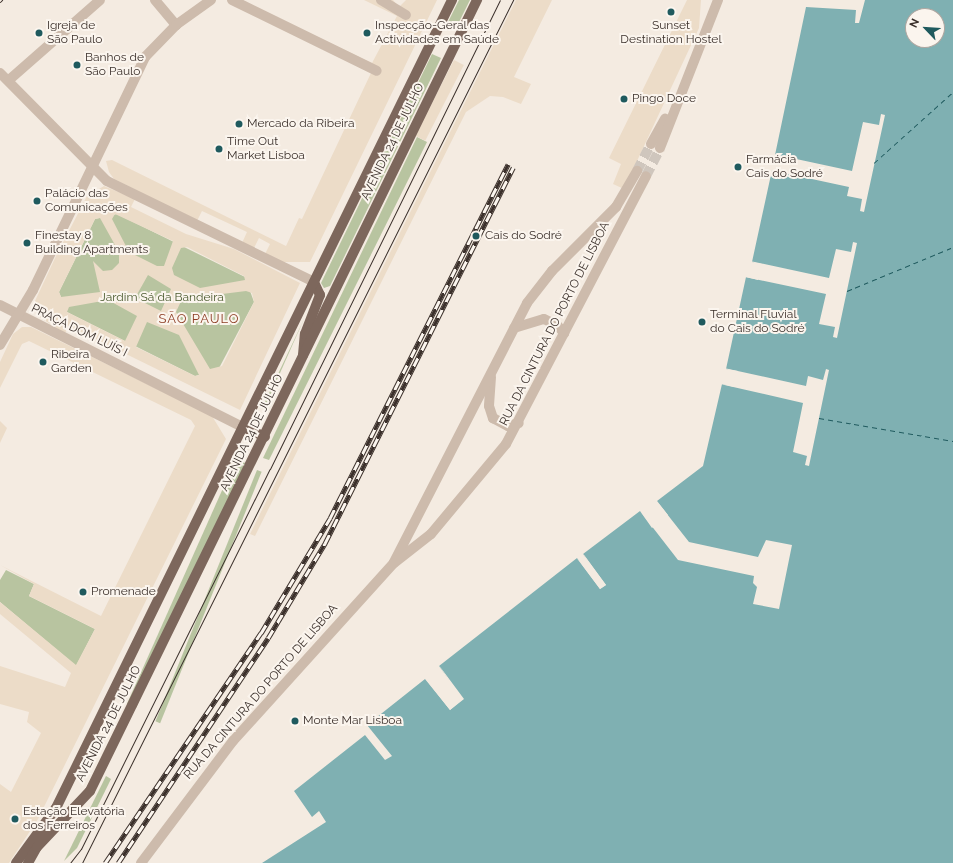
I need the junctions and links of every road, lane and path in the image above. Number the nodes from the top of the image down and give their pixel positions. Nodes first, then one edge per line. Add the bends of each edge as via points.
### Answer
1 (100, 0) edge
2 (155, 0) edge
3 (211, 0) edge
4 (232, 0) edge
5 (381, 0) edge
6 (477, 0) edge
7 (718, 0) edge
8 (451, 1) edge
9 (406, 15) dead end
10 (176, 25) junction
11 (377, 71) dead end
12 (0, 73) edge
13 (8, 80) junction
14 (656, 146) tunnel mouth
15 (94, 168) junction
16 (314, 282) junction
17 (0, 305) edge
18 (18, 316) junction
19 (514, 328) junction
20 (564, 334) junction
21 (0, 345) edge
22 (303, 359) junction
23 (491, 373) junction
24 (520, 423) junction
25 (243, 427) junction
26 (265, 437) junction
27 (394, 563) junction
28 (16, 863) edge
29 (28, 863) edge
30 (141, 863) edge

1 - 13 street
2 - 10 street
3 - 10 street, PRAÇA DOM LUÍS I
4 - 11 street
5 - 9 street
6 - 22 main road, AVENIDA 24 DE JULHO
7 - 14 street
8 - 16 main road, AVENIDA 24 DE JULHO
10 - 15 street, PRAÇA DOM LUÍS I via 145,57
12 - 13 street
13 - 15 street
15 - 16 street via 107,181
15 - 18 street, PRAÇA DOM LUÍS I
16 - 22 main road via 320,295 305,334
16 - 25 main road, AVENIDA 24 DE JULHO
17 - 18 street
18 - 21 street
18 - 25 street, PRAÇA DOM LUÍS I
19 - 20 street via 544,319 557,325
19 - 20 street, RUA DA CINTURA DO PORTO DE LISBOA via 546,279 616,207 642,174
19 - 23 street, RUA DA CINTURA DO PORTO DE LISBOA
20 - 24 street, RUA DA CINTURA DO PORTO DE LISBOA
22 - 26 main road, AVENIDA 24 DE JULHO
23 - 24 street via 490,406 493,418 508,426
23 - 27 street, RUA DA CINTURA DO PORTO DE LISBOA
24 - 27 street, RUA DA CINTURA DO PORTO DE LISBOA via 431,534
25 - 26 main road
25 - 28 main road, AVENIDA 24 DE JULHO via 56,808
26 - 29 main road, AVENIDA 24 DE JULHO via 90,791 37,847
27 - 30 street, RUA DA CINTURA DO PORTO DE LISBOA via 209,768

